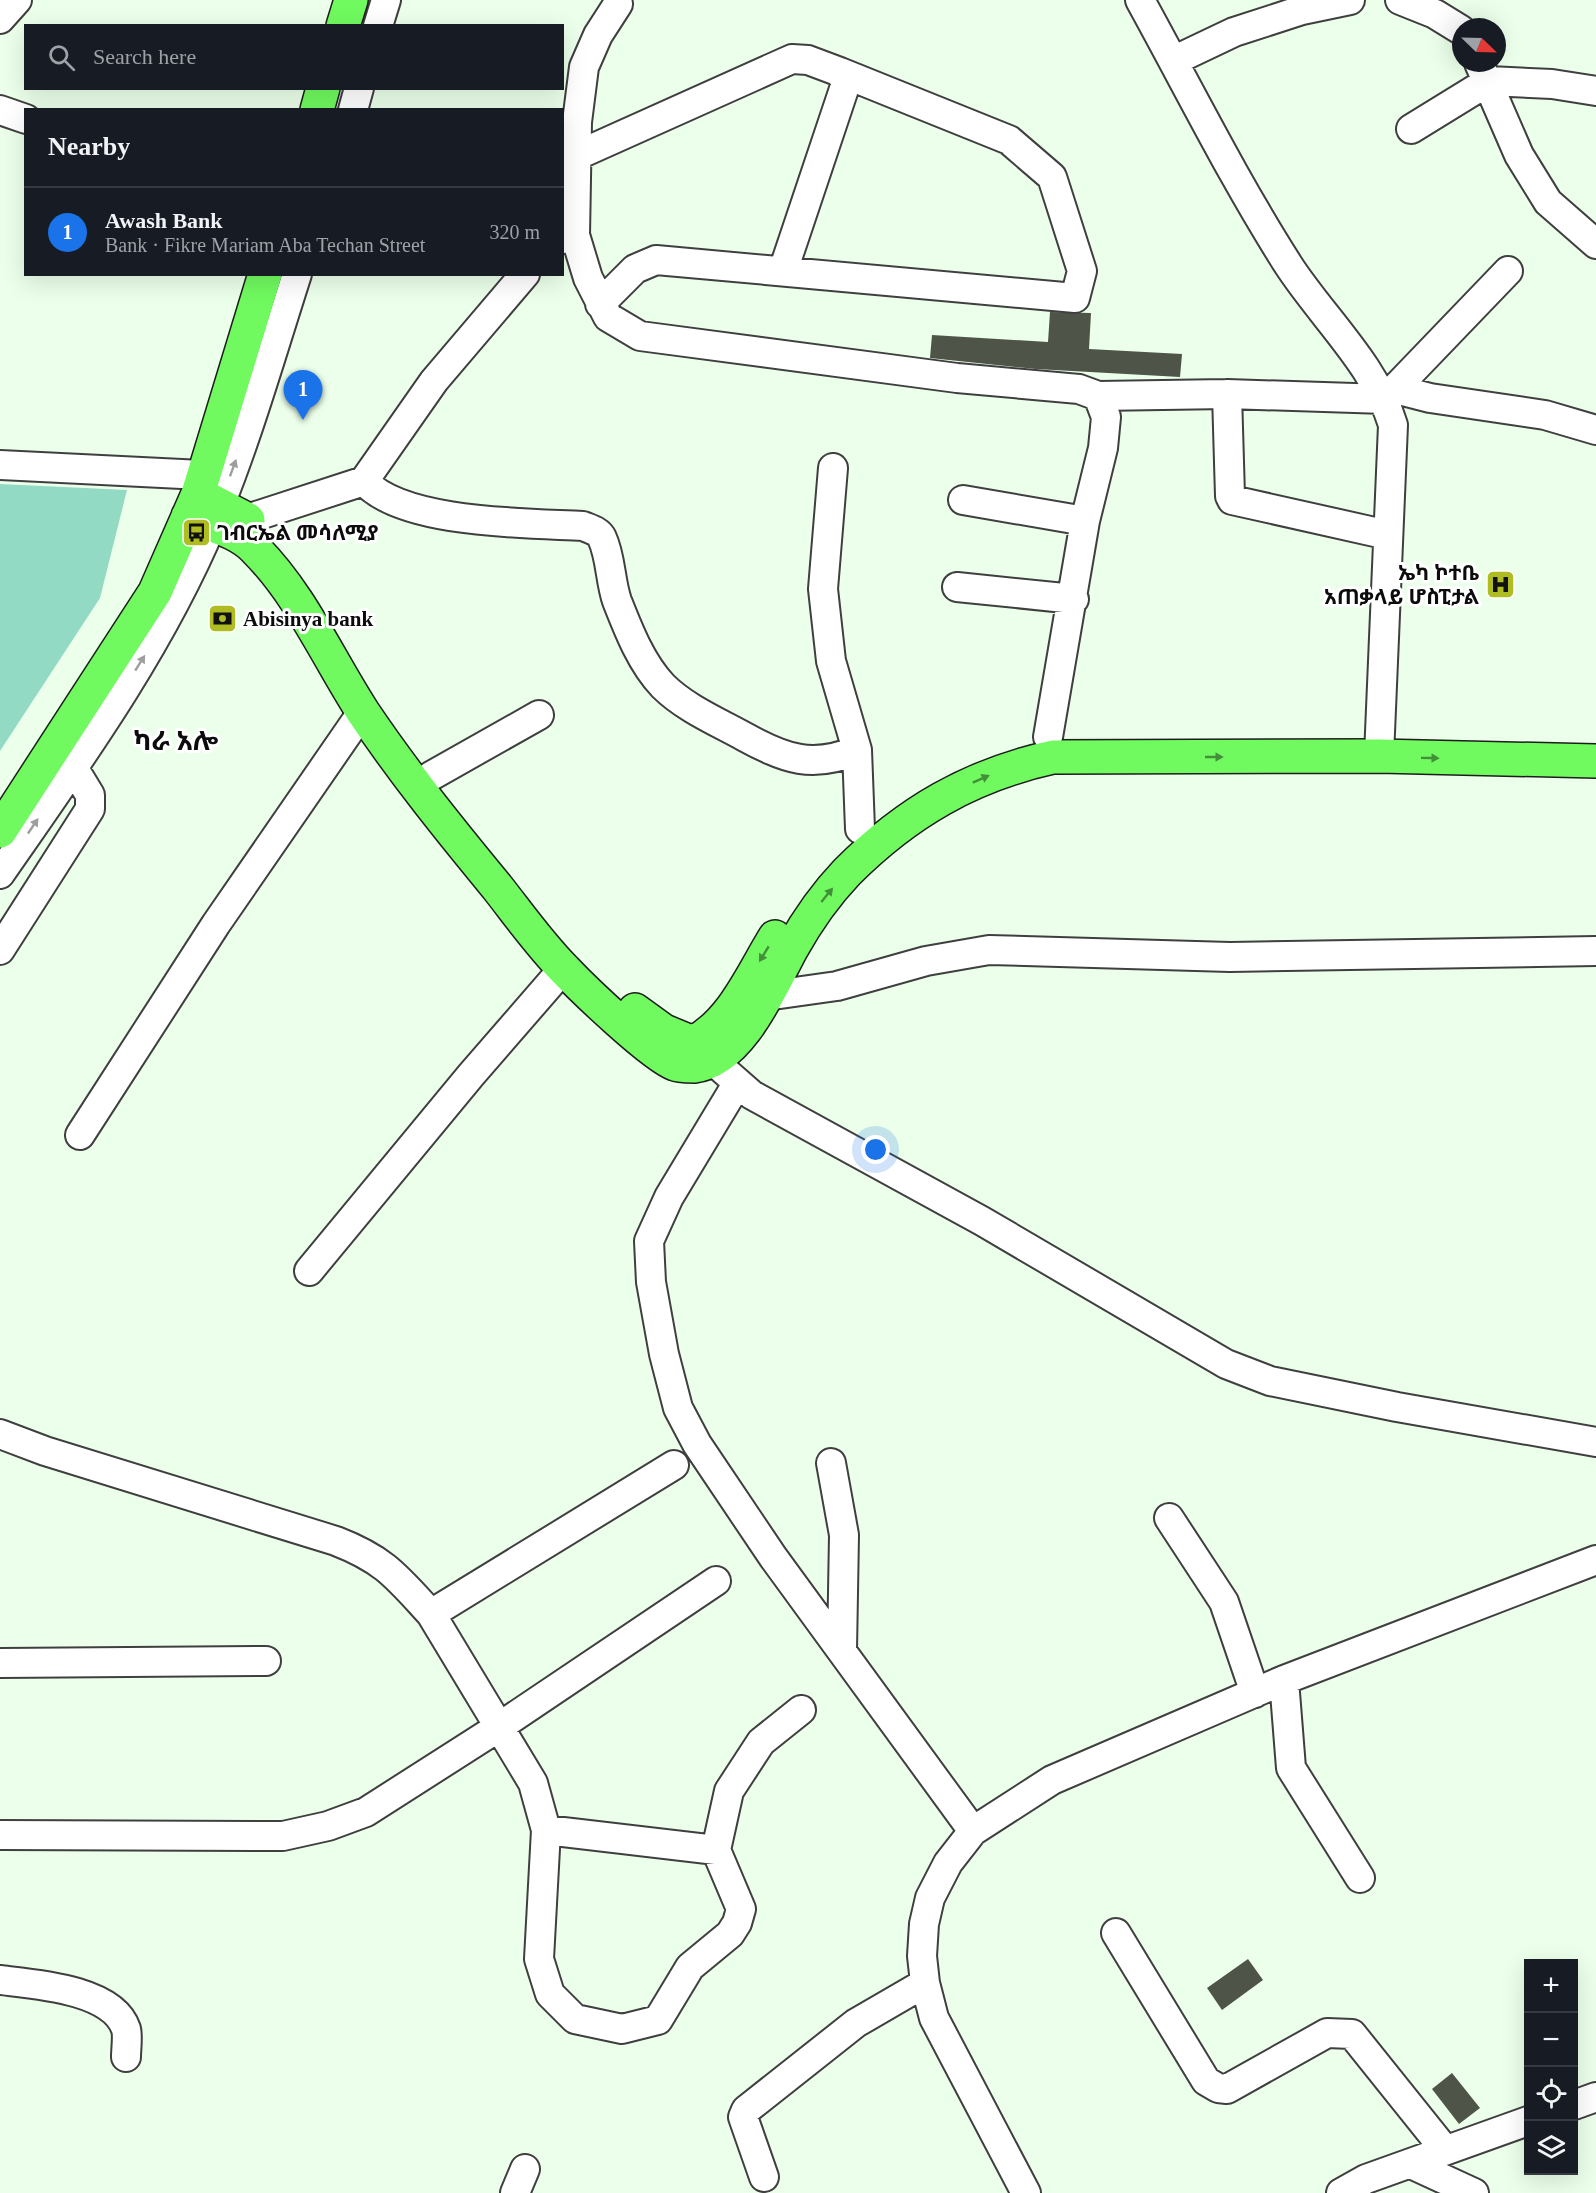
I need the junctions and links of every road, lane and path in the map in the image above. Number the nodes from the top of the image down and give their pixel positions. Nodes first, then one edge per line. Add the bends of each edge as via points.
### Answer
1 (17, 0) edge
2 (351, 0) edge
3 (386, 0) edge
4 (1140, 0) edge
5 (1350, 0) edge
6 (1400, 0) edge
7 (618, 4) dead end
8 (0, 19) edge
9 (344, 24) edge
10 (379, 24) edge
11 (1452, 24) edge
12 (1173, 61) junction
13 (840, 72) junction
14 (1484, 72) edge
15 (322, 90) edge
16 (358, 90) edge
17 (1596, 91) edge
18 (318, 108) edge
19 (354, 108) edge
20 (0, 110) edge
21 (24, 118) edge
22 (1411, 129) dead end
23 (578, 155) junction
24 (569, 237) edge
25 (1596, 244) edge
26 (783, 271) junction
27 (1508, 271) dead end
28 (265, 276) edge
29 (296, 276) edge
30 (523, 276) edge
31 (600, 304) junction
32 (1227, 394) junction
33 (1390, 394) junction
34 (1098, 396) junction
35 (1596, 430) edge
36 (0, 465) edge
37 (832, 468) dead end
38 (364, 481) junction
39 (963, 500) dead end
40 (211, 506) junction
41 (1084, 521) junction
42 (1388, 535) junction
43 (957, 587) dead end
44 (1074, 599) junction
45 (363, 711) junction
46 (539, 715) dead end
47 (1048, 737) junction
48 (1596, 738) edge
49 (1379, 745) junction
50 (857, 750) junction
51 (1596, 761) edge
52 (73, 767) junction
53 (431, 776) junction
54 (860, 829) junction
55 (0, 831) edge
56 (0, 874) edge
57 (0, 950) edge
58 (1596, 951) edge
59 (563, 969) junction
60 (766, 996) junction
61 (702, 1052) junction
62 (737, 1084) junction
63 (80, 1135) dead end
64 (309, 1271) dead end
65 (0, 1434) edge
66 (1596, 1442) edge
67 (831, 1463) dead end
68 (674, 1465) dead end
69 (1169, 1518) dead end
70 (1596, 1560) edge
71 (716, 1581) dead end
72 (431, 1614) junction
73 (842, 1650) junction
74 (266, 1661) dead end
75 (0, 1663) edge
76 (1284, 1680) junction
77 (1256, 1693) junction
78 (801, 1710) dead end
79 (499, 1728) junction
80 (546, 1830) junction
81 (973, 1831) junction
82 (0, 1835) edge
83 (716, 1850) junction
84 (1360, 1878) dead end
85 (1116, 1933) dead end
86 (0, 1980) edge
87 (925, 1983) junction
88 (126, 2057) dead end
89 (1596, 2097) edge
90 (1578, 2104) edge
91 (1524, 2122) edge
92 (1445, 2150) junction
93 (1411, 2164) junction
94 (764, 2177) dead end
95 (1018, 2191) edge
96 (1341, 2193) edge
97 (1474, 2193) edge

1 - 8 street
2 - 9 main road
3 - 10 street
4 - 12 street
5 - 12 street via 1302,10 1234,32
6 - 11 street
7 - 23 street via 598,34 584,67 577,122
12 - 33 street via 1257,216 1309,296
13 - 23 street via 808,60 792,59
13 - 26 street via 846,83
13 - 26 street via 1009,140 1052,177 1082,272 1075,298
14 - 17 street
14 - 22 street
14 - 25 street via 1519,156 1548,202
15 - 18 main road
16 - 19 street
20 - 21 street
23 - 24 street
24 - 31 street
26 - 31 street via 656,260 634,268
27 - 33 street
28 - 40 main road
40 -> 29 street via 251,420
30 - 38 street via 434,381
31 - 34 street via 608,317 640,336 957,378 1078,389
32 - 33 street
32 - 34 street
32 - 42 street via 1232,500
33 - 35 street via 1545,415
33 - 42 street via 1393,425
34 - 41 street via 1106,417 1103,448
36 - 40 street
37 - 50 street via 823,589 831,661
38 - 40 street
38 - 50 street via 373,492 393,501 444,515 594,530 602,538 615,596 628,628 662,685 686,704 795,760 816,762
39 - 41 street
40 - 45 main road via 272,567
52 -> 40 street via 151,646
40 - 53 main road via 265,532 283,552 373,694
40 - 55 main road
41 - 44 street
42 - 49 street
43 - 44 street
44 - 47 street
45 - 59 main road via 418,790
45 - 63 street via 216,924
46 - 53 street
47 - 49 main road
47 - 54 main road via 969,759 922,782
48 - 49 main road
49 -> 51 main road
60 -> 49 main road via 793,946 845,874 905,821 934,802 1011,766 1053,757
50 - 54 street
56 -> 52 street
52 - 57 street via 90,795 90,809
53 - 61 main road via 575,954 604,984 663,1031
54 -> 61 main road via 803,890
58 - 60 street via 1230,957 989,950 926,960 837,987
59 - 61 main road via 675,1064 694,1066
59 - 64 street
60 - 61 main road via 733,1042
61 - 62 street
62 - 66 street via 1226,1364 1270,1381
62 - 73 street via 669,1197 649,1241 651,1282 664,1354 678,1408 697,1444
65 - 72 street via 366,1553 388,1567
67 - 73 street via 844,1535
68 - 72 street
69 - 77 street via 1224,1602
70 - 76 street
71 - 79 street
72 - 79 street
73 - 81 street
74 - 75 street
76 - 77 street
76 - 84 street via 1291,1768
77 - 81 street via 1052,1780
78 - 83 street via 761,1742 729,1791
79 - 80 street via 532,1783
79 - 82 street via 366,1812 283,1836
80 - 83 street
80 - 83 street via 539,1959 550,1994 575,2019 622,2029 658,2020 690,1967 730,1934 737,1923 741,1909
81 - 87 street via 948,1863 930,1898 922,1956
85 - 92 street via 1206,2081 1227,2089 1327,2033 1352,2034
86 - 88 street via 61,1987 92,1998 126,2028
87 - 94 street via 856,2023 746,2110 743,2117
87 - 95 street via 934,2018
89 - 90 street
91 - 92 street
92 - 93 street
93 - 96 street via 1366,2179
93 - 97 street

